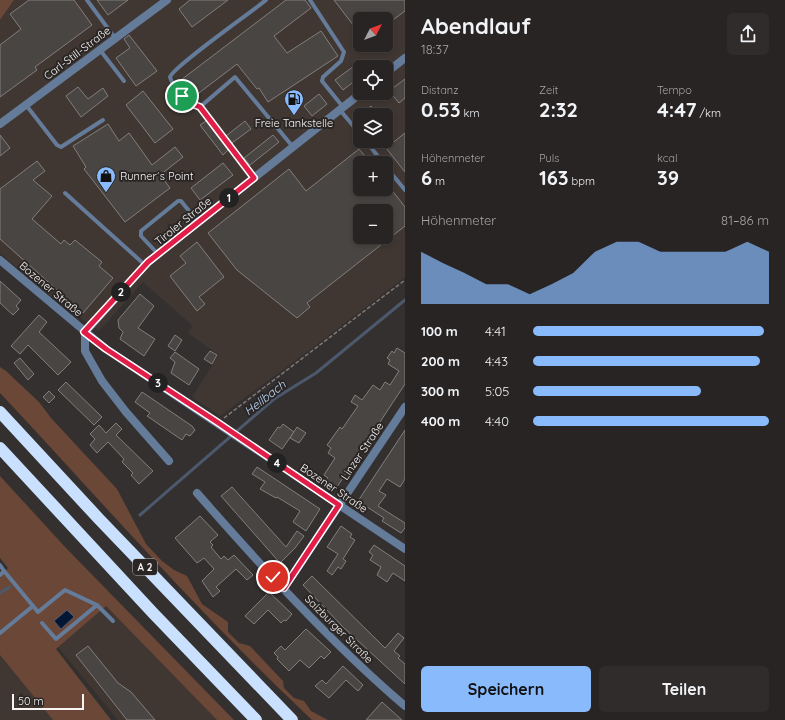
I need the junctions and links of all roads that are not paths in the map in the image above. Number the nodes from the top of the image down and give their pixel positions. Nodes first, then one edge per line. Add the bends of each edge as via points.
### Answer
1 (87, 0) edge
2 (167, 0) edge
3 (266, 0) edge
4 (310, 0) edge
5 (115, 38) junction
6 (100, 50) junction
7 (405, 58) edge
8 (393, 67) edge
9 (124, 81) dead end
10 (353, 99) edge
11 (26, 105) junction
12 (200, 107) junction
13 (342, 108) junction
14 (103, 120) dead end
15 (0, 124) edge
16 (353, 124) edge
17 (293, 148) junction
18 (371, 148) edge
19 (378, 156) edge
20 (393, 175) edge
21 (254, 178) junction
22 (405, 190) edge
23 (65, 193) dead end
24 (199, 222) junction
25 (158, 254) junction
26 (0, 260) edge
27 (145, 265) junction
28 (84, 332) junction
29 (405, 407) edge
30 (0, 412) edge
31 (0, 448) edge
32 (170, 461) dead end
33 (197, 493) dead end
34 (339, 505) junction
35 (405, 549) edge
36 (0, 565) edge
37 (4, 571) junction
38 (0, 575) edge
39 (284, 588) junction
40 (97, 605) junction
41 (33, 606) junction
42 (113, 621) dead end
43 (42, 623) dead end
44 (0, 633) edge
45 (405, 706) edge
46 (256, 720) edge
47 (292, 720) edge

1 - 5 lane
2 - 5 street, Carl-Still-Straße
3 - 12 lane via 171,75 171,80 182,96
4 - 13 lane via 344,52 341,61 322,77 322,81
5 - 6 street, Carl-Still-Straße
6 - 9 lane
6 - 11 street, Carl-Still-Straße
7 - 8 street
10 - 13 street, Tiroler Straße
11 - 14 lane via 61,147
11 - 15 street, Carl-Still-Straße
12 - 17 lane via 235,77
12 - 21 lane
13 - 16 lane
13 - 17 street, Tiroler Straße
17 - 21 street, Tiroler Straße
18 - 19 lane
20 - 22 lane
21 - 24 street, Tiroler Straße
23 - 27 lane
24 - 25 street, Tiroler Straße
24 - 25 lane via 181,201 178,201 141,232 141,236
25 - 27 street, Tiroler Straße
26 - 28 street, Bozener Straße
27 - 28 street, Tiroler Straße
28 - 32 street via 85,351 102,381
28 - 34 street, Bozener Straße
29 - 34 street, Linzer Straße
30 - 47 highway, A 2
31 - 46 highway, A 2
33 - 39 street, Salzburger Straße
34 - 35 street, Bozener Straße
34 - 39 street, Linzer Straße
36 - 37 lane
37 - 38 lane
37 - 41 lane
39 - 45 street, Salzburger Straße via 362,668
40 - 41 lane via 65,590 38,612
40 - 42 lane
40 - 43 lane via 56,640
41 - 44 lane

